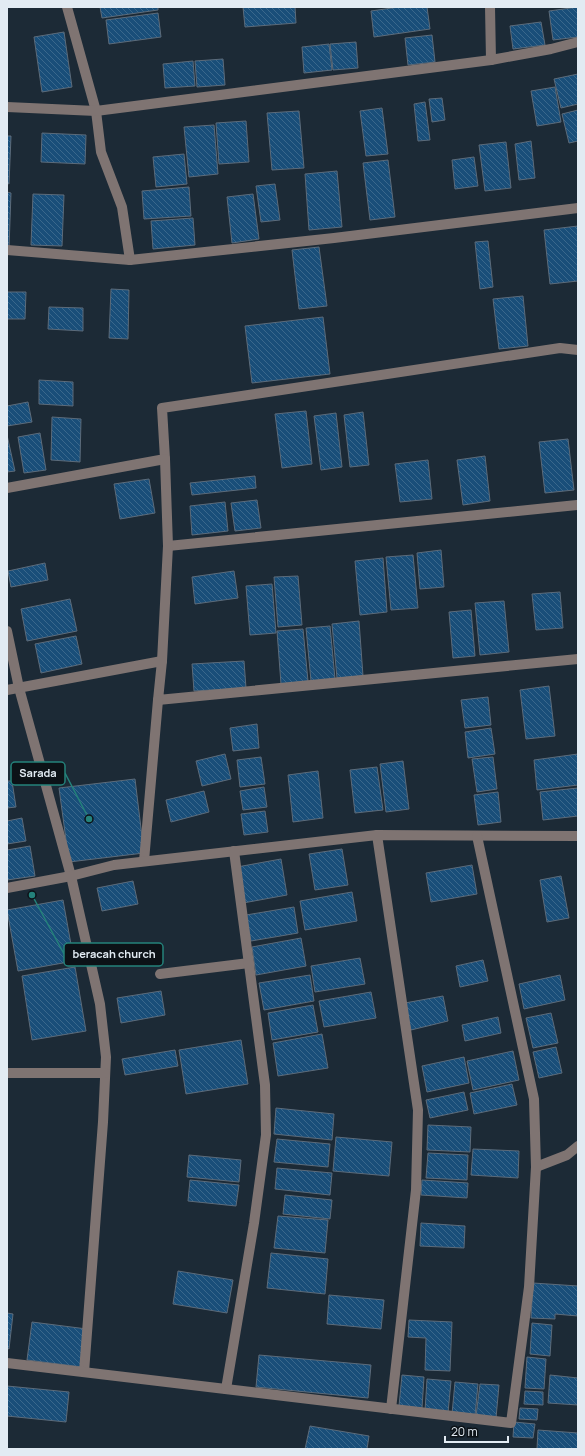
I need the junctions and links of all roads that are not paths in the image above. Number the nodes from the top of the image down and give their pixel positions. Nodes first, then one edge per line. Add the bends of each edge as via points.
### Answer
1 (67, 7) edge
2 (490, 7) edge
3 (578, 42) edge
4 (491, 60) junction
5 (7, 107) edge
6 (96, 111) junction
7 (578, 208) edge
8 (7, 250) edge
9 (130, 260) junction
10 (578, 350) edge
11 (165, 459) junction
12 (7, 488) edge
13 (577, 506) edge
14 (168, 546) junction
15 (7, 632) edge
16 (578, 659) edge
17 (162, 661) junction
18 (19, 688) junction
19 (7, 690) edge
20 (158, 700) junction
21 (377, 835) junction
22 (477, 836) junction
23 (578, 836) edge
24 (234, 851) junction
25 (144, 861) junction
26 (71, 876) junction
27 (7, 888) edge
28 (249, 964) junction
29 (160, 974) dead end
30 (7, 1073) edge
31 (105, 1073) junction
32 (578, 1146) edge
33 (536, 1167) junction
34 (7, 1363) edge
35 (84, 1372) junction
36 (226, 1389) junction
37 (391, 1409) junction

1 - 6 street
2 - 4 street
3 - 4 street
4 - 6 street
5 - 6 street
6 - 9 street via 101,152 122,207
7 - 9 street
8 - 9 street
10 - 11 street via 560,348 162,408
11 - 12 street
11 - 14 street
13 - 14 street
14 - 17 street
15 - 18 street
16 - 20 street
17 - 18 street
17 - 20 street
18 - 19 street
18 - 26 street
20 - 25 street
21 - 22 street
21 - 24 street
21 - 37 street via 418,1110 416,1190
22 - 23 street
22 - 33 street via 534,1099
24 - 25 street
24 - 28 street
25 - 26 street via 114,865
26 - 27 street
26 - 31 street via 100,1004 106,1058
28 - 29 street
28 - 36 street via 265,1085 266,1135
30 - 31 street
31 - 35 street
32 - 33 street via 567,1155
33 - 37 street via 529,1287 510,1423
34 - 35 street
35 - 36 street
36 - 37 street

